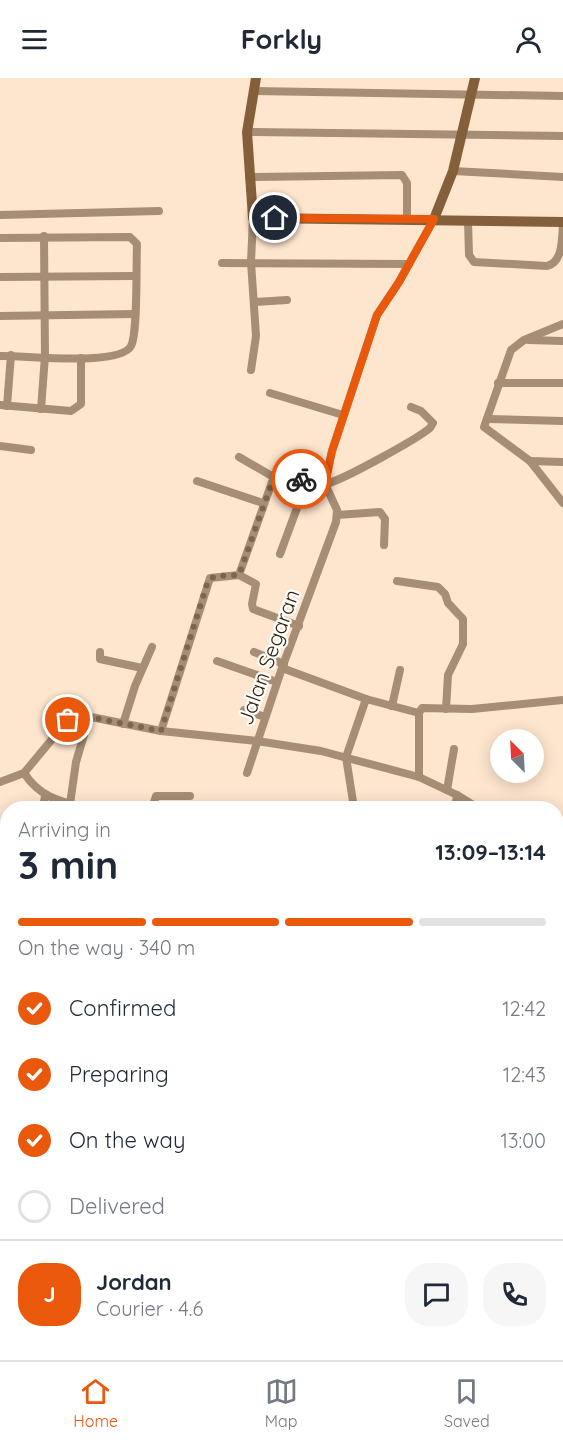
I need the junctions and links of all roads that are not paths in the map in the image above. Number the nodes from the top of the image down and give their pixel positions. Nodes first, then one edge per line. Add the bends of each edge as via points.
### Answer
1 (256, 78) edge
2 (475, 78) edge
3 (253, 91) junction
4 (471, 95) junction
5 (563, 96) edge
6 (247, 132) junction
7 (462, 136) junction
8 (563, 136) edge
9 (453, 171) junction
10 (249, 177) junction
11 (563, 177) edge
12 (159, 211) dead end
13 (0, 215) edge
14 (253, 218) junction
15 (407, 218) junction
16 (434, 219) junction
17 (468, 221) junction
18 (563, 223) edge
19 (44, 236) junction
20 (0, 238) edge
21 (250, 262) junction
22 (222, 263) dead end
23 (409, 264) junction
24 (135, 276) junction
25 (0, 277) edge
26 (42, 278) junction
27 (287, 300) dead end
28 (255, 302) junction
29 (135, 314) junction
30 (0, 316) edge
31 (45, 316) junction
32 (563, 324) edge
33 (524, 340) junction
34 (563, 341) edge
35 (11, 355) junction
36 (0, 356) edge
37 (45, 356) junction
38 (81, 358) junction
39 (251, 370) dead end
40 (498, 383) junction
41 (563, 383) edge
42 (270, 393) dead end
43 (3, 406) edge
44 (411, 407) dead end
45 (40, 409) junction
46 (343, 415) junction
47 (487, 419) junction
48 (563, 421) edge
49 (0, 446) edge
50 (32, 450) dead end
51 (239, 458) dead end
52 (530, 461) junction
53 (563, 462) edge
54 (277, 479) junction
55 (197, 481) dead end
56 (307, 481) junction
57 (325, 484) junction
58 (563, 502) edge
59 (263, 503) junction
60 (337, 515) junction
61 (384, 545) dead end
62 (280, 554) dead end
63 (239, 575) junction
64 (397, 581) dead end
65 (299, 626) junction
66 (152, 647) dead end
67 (100, 652) dead end
68 (254, 652) dead end
69 (217, 661) dead end
70 (283, 666) junction
71 (142, 668) junction
72 (400, 670) dead end
73 (277, 682) junction
74 (366, 699) junction
75 (563, 700) edge
76 (392, 706) junction
77 (446, 709) junction
78 (244, 710) dead end
79 (419, 713) junction
80 (265, 717) junction
81 (89, 718) junction
82 (123, 724) junction
83 (161, 731) junction
84 (257, 741) junction
85 (454, 749) dead end
86 (346, 757) junction
87 (24, 773) junction
88 (247, 773) dead end
89 (419, 777) junction
90 (0, 782) edge
91 (447, 790) junction
92 (457, 795) junction
93 (45, 796) junction
94 (190, 796) dead end
95 (44, 801) edge
96 (61, 801) edge
97 (70, 801) edge
98 (154, 801) edge
99 (353, 801) edge
100 (456, 801) edge
101 (467, 801) edge

1 - 3 street
2 - 4 street
3 - 4 street
3 - 6 street
4 - 5 street
4 - 7 street
6 - 7 street
6 - 10 street
7 - 8 street
7 - 9 street
9 - 11 street
9 - 16 street
10 - 14 street
10 - 15 street via 402,176 407,183
12 - 13 street
14 - 15 street
14 - 21 street
15 - 16 street
16 - 17 street
16 - 23 street
17 - 18 street
17 - 18 street via 469,255 474,262 547,266 560,258
19 - 20 street
19 - 24 street via 133,238 137,244
19 - 26 street
21 - 22 street
21 - 23 street
21 - 28 street
23 - 46 street via 377,315
24 - 26 street
24 - 29 street
25 - 26 street
26 - 31 street
27 - 28 street
28 - 39 street
29 - 31 street
29 - 38 street via 128,350 112,356
30 - 31 street
31 - 37 street
32 - 33 street
33 - 34 street
33 - 40 street via 511,350
35 - 36 street
35 - 37 street
35 - 43 street
37 - 38 street
37 - 45 street
38 - 45 street via 81,404 77,409
40 - 41 street
40 - 47 street
42 - 46 street
43 - 45 street
44 - 57 street via 429,417 433,425 428,430
46 - 57 street
47 - 48 street
47 - 52 street via 484,427
49 - 50 street
51 - 54 street
52 - 53 street
52 - 58 street
54 - 56 street via 287,476
54 - 59 street
55 - 59 street
56 - 57 street
56 - 62 street
57 - 60 street
59 - 63 street
60 - 61 street via 380,512 385,519
60 - 65 street, Jalan Segaran
63 - 65 street via 257,585 252,604 255,611
63 - 83 street via 215,576 208,581
64 - 77 street via 438,587 463,619 462,644 448,675
65 - 70 street, Jalan Segaran
66 - 71 street
67 - 71 street via 100,659
68 - 70 street
69 - 73 street
70 - 73 street, Jalan Segaran
70 - 74 street
71 - 82 street
72 - 76 street
73 - 80 street, Jalan Segaran
74 - 76 street
74 - 86 street
75 - 77 street
76 - 79 street
77 - 79 street via 422,708
78 - 80 street
79 - 89 street
80 - 84 street, Jalan Segaran
81 - 82 street, Jalan Segaran
81 - 87 street, Jalan Segaran via 70,717
81 - 97 street via 76,762
82 - 83 street, Jalan Segaran
83 - 84 street, Jalan Segaran
84 - 86 street
84 - 88 street
85 - 91 street
86 - 89 street
86 - 99 street
87 - 90 street
87 - 93 street
89 - 91 street
91 - 92 street
92 - 100 street
92 - 101 street
93 - 95 street
93 - 96 street
94 - 98 street via 156,796

